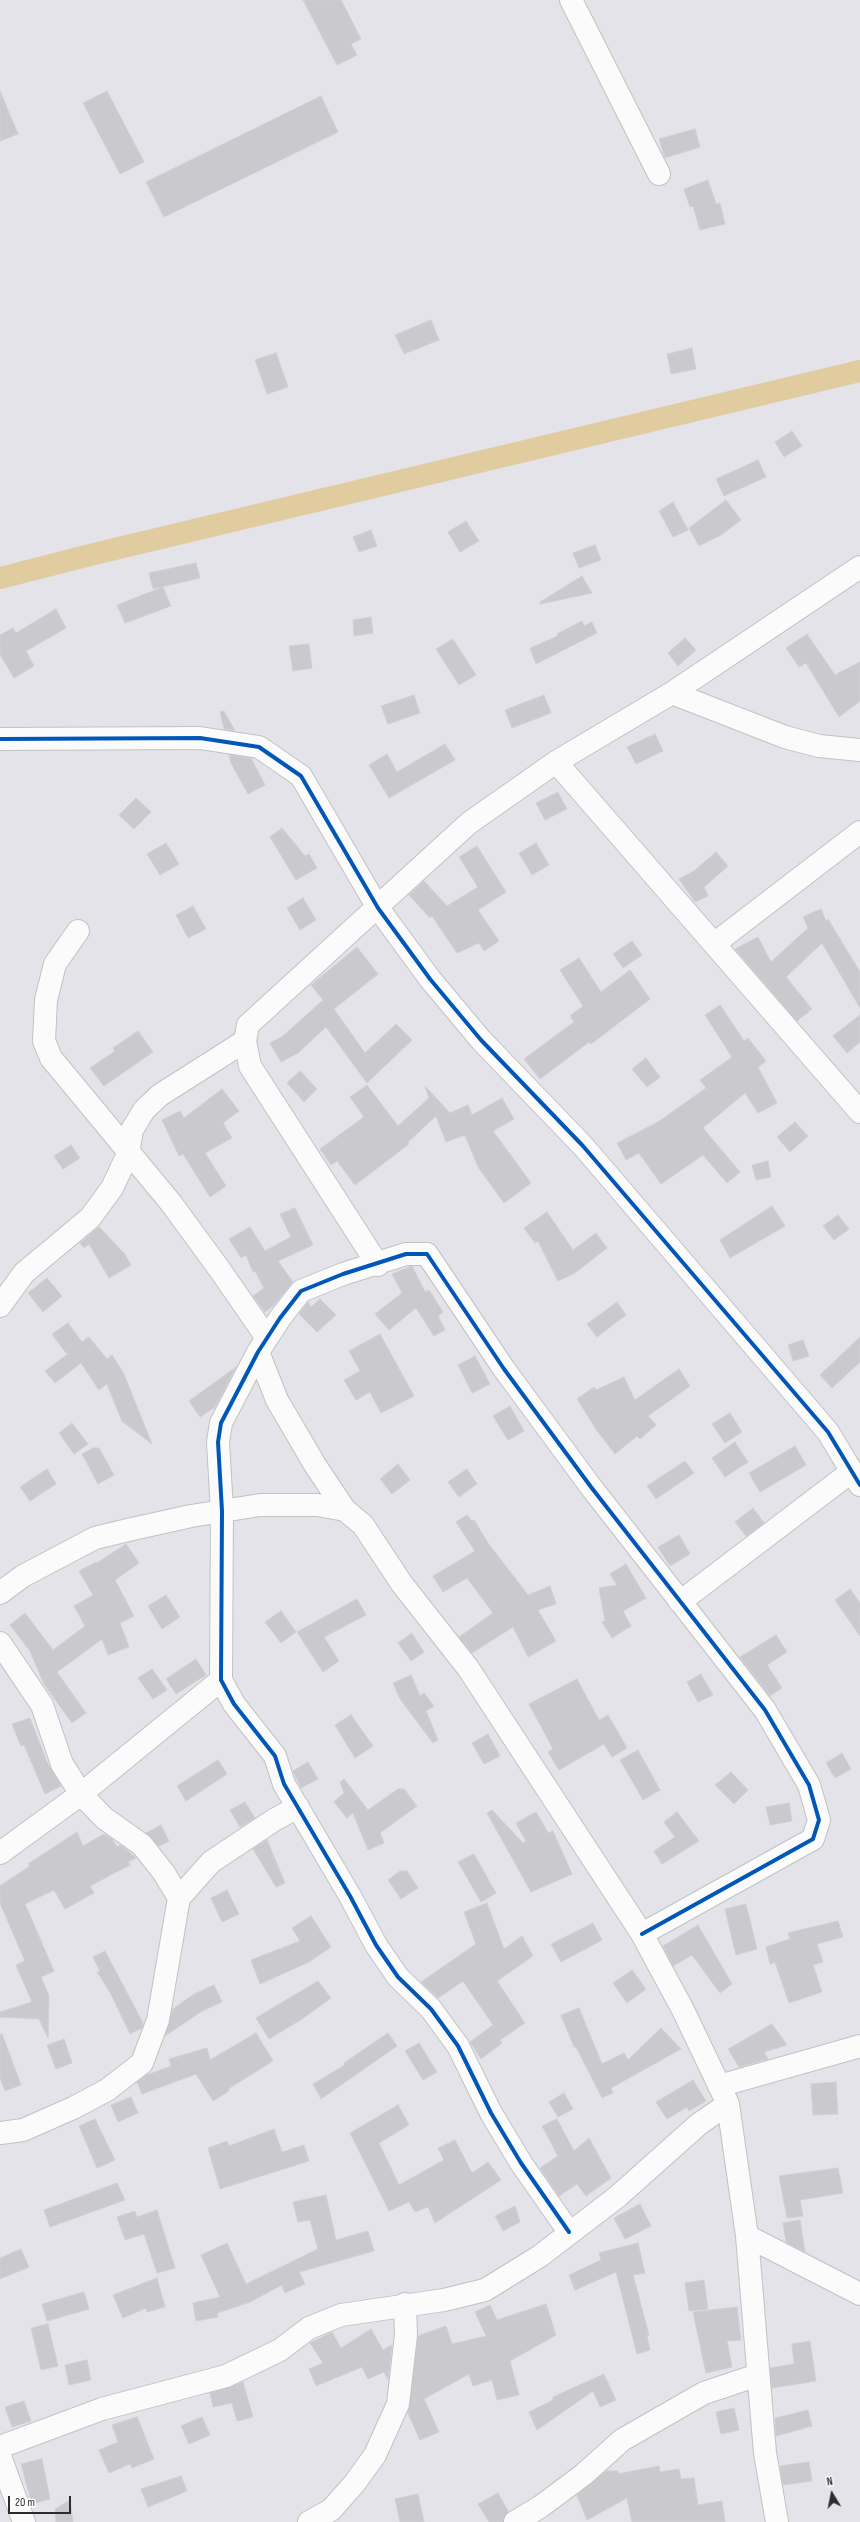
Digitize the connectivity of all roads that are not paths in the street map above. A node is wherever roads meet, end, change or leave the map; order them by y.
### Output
1 (571, 0) edge
2 (659, 174) dead end
3 (860, 567) edge
4 (672, 693) junction
5 (0, 739) edge
6 (860, 750) edge
7 (556, 762) junction
8 (860, 832) edge
9 (378, 908) junction
10 (78, 930) dead end
11 (714, 944) junction
12 (244, 1041) junction
13 (860, 1112) edge
14 (128, 1154) junction
15 (378, 1265) junction
16 (0, 1306) edge
17 (263, 1345) junction
18 (855, 1479) edge
19 (345, 1510) junction
20 (222, 1511) junction
21 (0, 1593) edge
22 (680, 1602) junction
23 (0, 1643) edge
24 (221, 1680) junction
25 (81, 1794) junction
26 (298, 1807) junction
27 (0, 1853) edge
28 (179, 1898) junction
29 (642, 1934) junction
30 (860, 2046) edge
31 (723, 2095) junction
32 (0, 2133) edge
33 (570, 2232) junction
34 (747, 2236) junction
35 (860, 2294) edge
36 (405, 2304) junction
37 (758, 2375) junction
38 (0, 2447) edge
39 (0, 2456) edge
40 (24, 2522) edge
41 (309, 2522) edge
42 (515, 2522) edge
43 (777, 2522) edge

1 - 2 street
3 - 4 street
4 - 6 street
4 - 7 street
5 - 9 street
7 - 9 street
7 - 11 street
8 - 11 street
9 - 12 street
9 - 18 street
10 - 14 street
11 - 13 street
12 - 14 street
12 - 15 street
14 - 16 street
14 - 17 street
15 - 17 street
15 - 22 street
17 - 19 street
17 - 20 street
18 - 22 street
19 - 20 street
19 - 29 street
20 - 21 street
20 - 24 street
22 - 29 street
23 - 25 street
24 - 25 street
24 - 26 street
25 - 27 street
25 - 28 street
26 - 28 street
26 - 33 street
28 - 32 street
29 - 31 street
30 - 31 street
31 - 33 street
31 - 34 street
33 - 36 street
34 - 35 street
34 - 37 street
36 - 38 street
36 - 41 street
37 - 42 street
37 - 43 street
39 - 40 street

